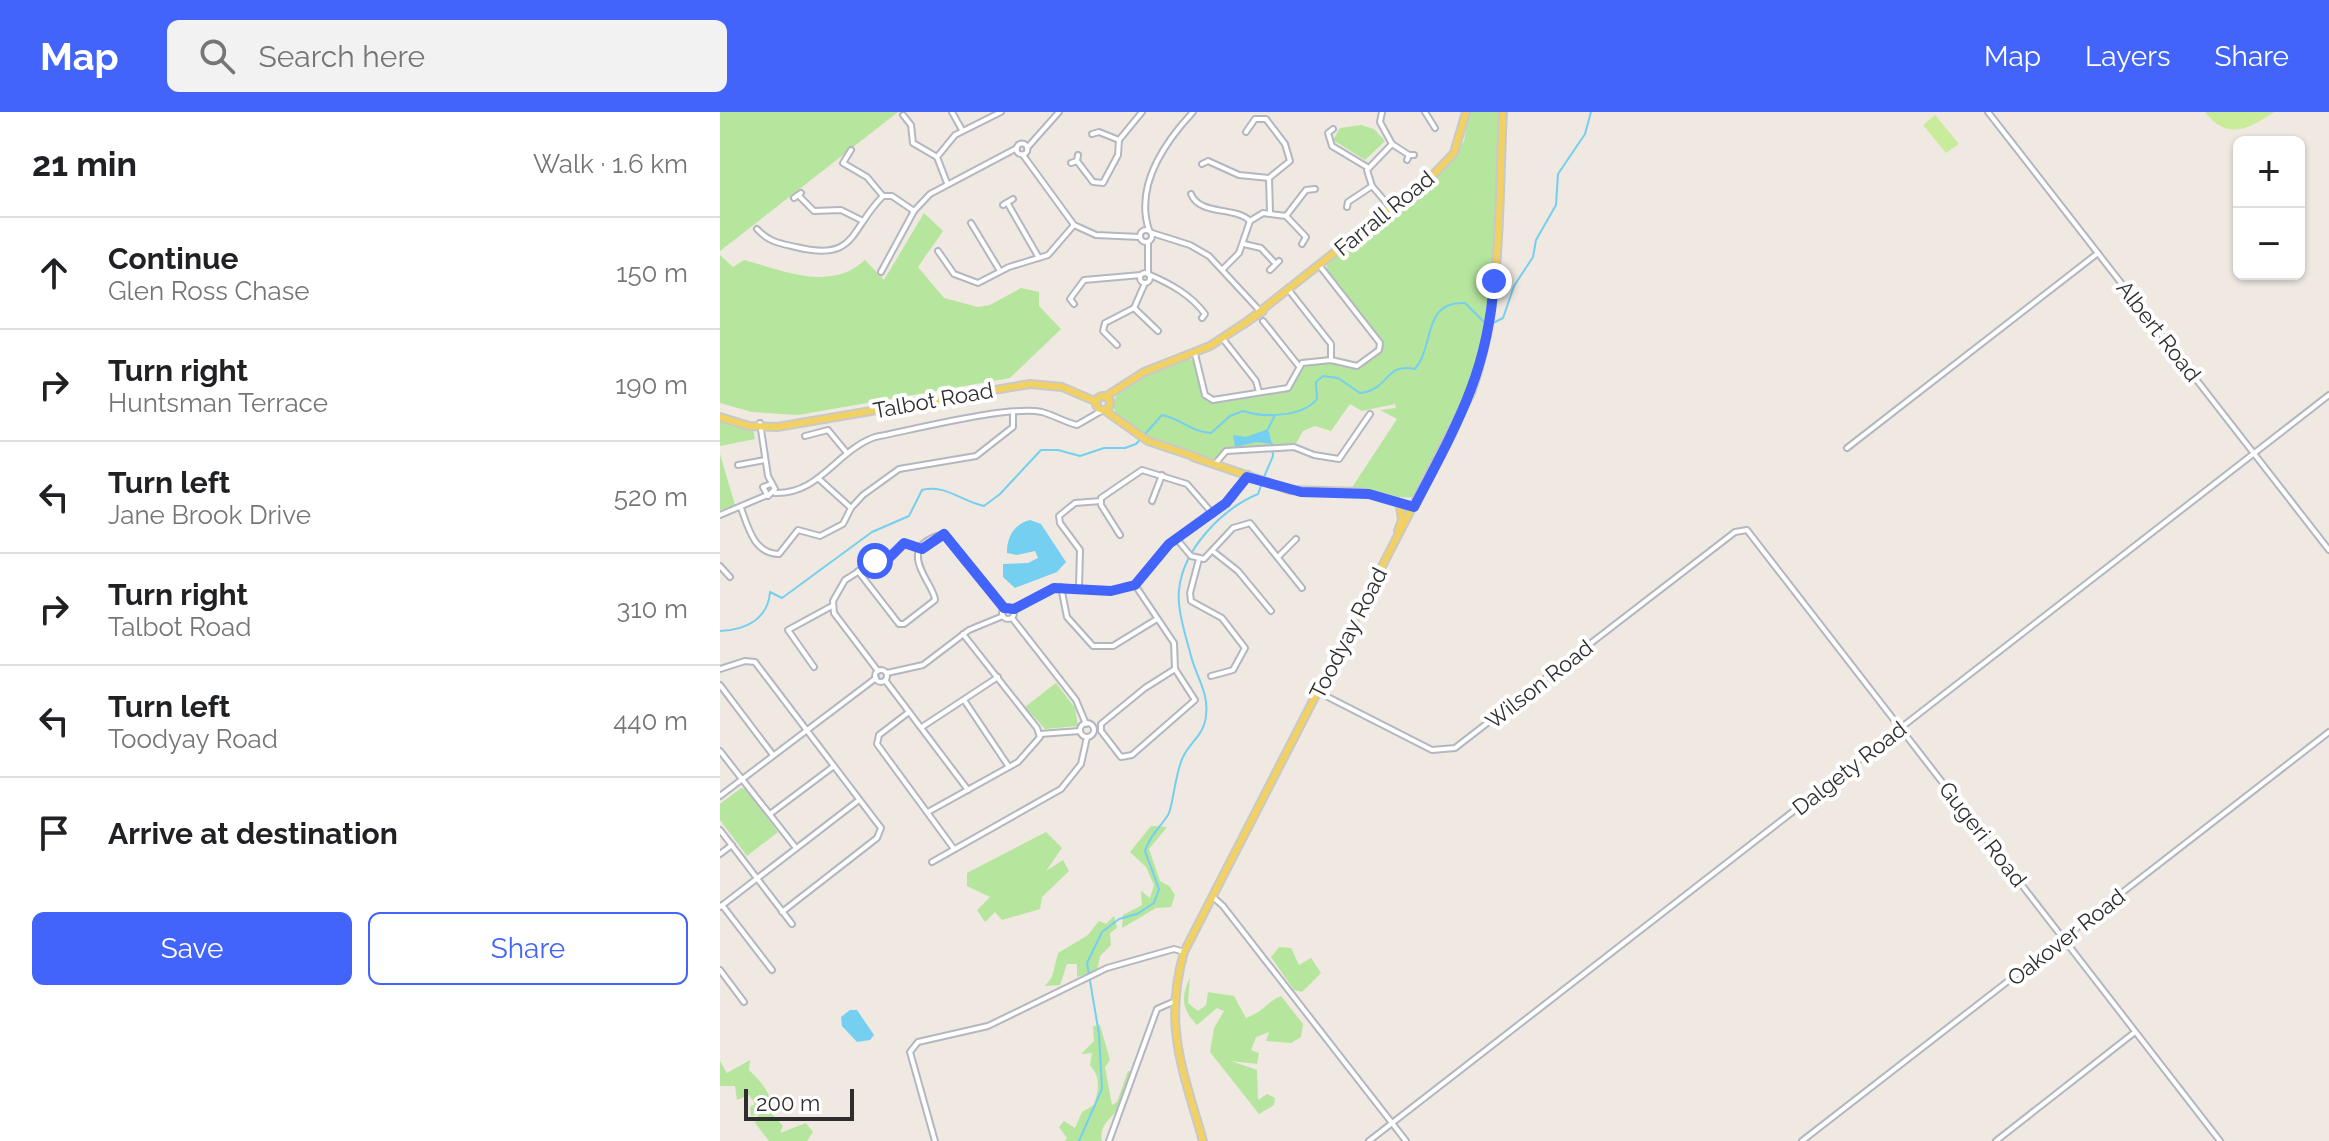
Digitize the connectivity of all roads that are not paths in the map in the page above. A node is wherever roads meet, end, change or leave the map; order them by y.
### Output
1 (952, 112) edge
2 (1000, 112) edge
3 (1059, 112) edge
4 (1142, 112) edge
5 (1181, 112) edge
6 (1382, 112) edge
7 (1425, 112) edge
8 (1466, 112) edge
9 (1503, 112) edge
10 (1988, 112) edge
11 (1192, 114) edge
12 (901, 115) edge
13 (1435, 124) dead end
14 (962, 130) junction
15 (1328, 131) dead end
16 (1246, 132) dead end
17 (1092, 134) dead end
18 (1119, 140) junction
19 (1392, 144) junction
20 (851, 150) dead end
21 (1023, 150) junction
22 (937, 157) junction
23 (1410, 157) dead end
24 (1075, 160) dead end
25 (1206, 160) dead end
26 (1367, 167) junction
27 (1269, 178) junction
28 (947, 183) junction
29 (1372, 186) junction
30 (1315, 189) dead end
31 (798, 196) dead end
32 (883, 196) junction
33 (1191, 198) dead end
34 (1013, 199) dead end
35 (1347, 207) dead end
36 (1391, 208) junction
37 (914, 211) junction
38 (1270, 212) junction
39 (1286, 216) junction
40 (970, 220) dead end
41 (864, 221) junction
42 (1250, 221) junction
43 (1074, 225) junction
44 (756, 228) dead end
45 (1146, 237) junction
46 (1243, 244) junction
47 (1302, 244) dead end
48 (938, 251) dead end
49 (2098, 252) junction
50 (1039, 259) junction
51 (1319, 265) junction
52 (1224, 268) junction
53 (1270, 270) dead end
54 (1000, 271) junction
55 (881, 272) dead end
56 (1146, 278) junction
57 (1288, 289) junction
58 (1063, 303) dead end
59 (1134, 308) junction
60 (1259, 314) junction
61 (1206, 316) dead end
62 (1159, 333) dead end
63 (1223, 339) junction
64 (1117, 345) dead end
65 (1195, 354) junction
66 (1331, 360) junction
67 (1298, 365) junction
68 (1260, 393) junction
69 (2329, 395) edge
70 (1103, 403) junction
71 (1013, 413) junction
72 (1370, 414) dead end
73 (720, 417) edge
74 (762, 425) junction
75 (805, 436) dead end
76 (1847, 448) dead end
77 (848, 453) junction
78 (2254, 454) junction
79 (765, 460) junction
80 (738, 465) dead end
81 (1214, 465) junction
82 (1162, 475) junction
83 (1246, 475) junction
84 (819, 479) junction
85 (772, 487) junction
86 (764, 494) junction
87 (1101, 501) junction
88 (1152, 501) dead end
89 (1399, 504) junction
90 (741, 508) junction
91 (851, 508) junction
92 (1413, 510) junction
93 (1213, 514) junction
94 (720, 515) edge
95 (1744, 529) joint
96 (1120, 535) dead end
97 (1176, 538) junction
98 (1296, 539) dead end
99 (922, 549) junction
100 (1391, 549) junction
101 (2329, 550) edge
102 (1214, 552) junction
103 (1279, 556) junction
104 (1195, 557) junction
105 (720, 566) edge
106 (858, 571) junction
107 (730, 577) dead end
108 (1135, 585) junction
109 (1061, 587) junction
110 (1079, 587) junction
111 (1302, 588) dead end
112 (832, 606) junction
113 (1004, 608) junction
114 (1014, 609) junction
115 (1271, 611) dead end
116 (1003, 616) junction
117 (1012, 618) junction
118 (1157, 619) junction
119 (963, 634) junction
120 (814, 667) dead end
121 (720, 669) edge
122 (1175, 669) junction
123 (878, 671) junction
124 (887, 673) junction
125 (1211, 676) dead end
126 (998, 677) junction
127 (876, 678) junction
128 (885, 680) junction
129 (720, 685) edge
130 (1318, 692) junction
131 (964, 700) junction
132 (909, 712) junction
133 (1086, 724) junction
134 (922, 727) junction
135 (1901, 728) junction
136 (807, 731) junction
137 (1080, 731) junction
138 (2329, 732) edge
139 (1040, 734) junction
140 (1087, 737) junction
141 (720, 751) edge
142 (773, 755) junction
143 (834, 766) junction
144 (1009, 767) junction
145 (1072, 778) junction
146 (743, 779) junction
147 (1079, 782) dead end
148 (968, 790) junction
149 (720, 796) edge
150 (859, 800) junction
151 (928, 812) junction
152 (770, 814) junction
153 (720, 830) edge
154 (732, 845) junction
155 (796, 848) junction
156 (954, 849) junction
157 (720, 854) edge
158 (932, 862) dead end
159 (757, 878) junction
160 (1213, 897) junction
161 (721, 906) edge
162 (782, 912) junction
163 (792, 924) dead end
164 (2064, 939) junction
165 (1184, 952) junction
166 (720, 970) edge
167 (772, 970) dead end
168 (744, 1002) dead end
169 (1173, 1002) junction
170 (2135, 1032) junction
171 (1392, 1124) junction
172 (935, 1141) edge
173 (1109, 1141) edge
174 (1203, 1141) edge
175 (1369, 1141) edge
176 (1406, 1141) edge
177 (1802, 1141) edge
178 (1996, 1141) edge
179 (2220, 1141) edge

1 - 14 street
2 - 14 street
3 - 21 street
4 - 18 street
5 - 11 street
6 - 19 street
7 - 13 street
8 - 36 main road, Farrall Road
9 - 92 main road, Toodyay Road
10 - 49 street, Albert Road
11 - 45 street
12 - 22 street
14 - 22 street
15 - 26 street
16 - 27 street
17 - 18 street
18 - 24 street
19 - 23 street
19 - 26 street
20 - 32 street
21 - 28 street
21 - 43 street
22 - 28 street
25 - 27 street
26 - 29 street
27 - 38 street
28 - 37 street
29 - 35 street
29 - 36 street
30 - 39 street
31 - 41 street
32 - 37 street
32 - 41 street
33 - 42 street
34 - 50 street
36 - 51 main road, Farrall Road
37 - 55 street
38 - 39 street
38 - 42 street
39 - 47 street
40 - 54 street
41 - 44 street
42 - 46 street
43 - 45 street
43 - 50 street
45 - 52 street
45 - 56 street
46 - 52 street
46 - 53 street
48 - 54 street
49 - 76 street
49 - 78 street, Albert Road
50 - 54 street
51 - 57 main road, Farrall Road
51 - 66 street
52 - 60 street
56 - 58 street
56 - 59 street
56 - 61 street
57 - 60 main road, Farrall Road
57 - 66 street
59 - 62 street
59 - 64 street
60 - 63 main road, Farrall Road
60 - 67 street
63 - 65 main road, Farrall Road
63 - 68 street
65 - 68 street
65 - 70 main road, Farrall Road
66 - 67 street
67 - 68 street
69 - 78 street, Dalgety Road
70 - 71 street
70 - 74 main road, Talbot Road
70 - 81 main road, Talbot Road
71 - 77 street
71 - 91 street
72 - 81 street
73 - 74 main road, Talbot Road
74 - 79 street
75 - 77 street
77 - 84 street
78 - 101 street, Albert Road
78 - 135 street, Dalgety Road
79 - 80 street
79 - 85 street
81 - 83 main road, Talbot Road
82 - 87 street
82 - 88 street
82 - 93 street
83 - 89 main road, Talbot Road
83 - 93 street
84 - 85 street
84 - 91 street
85 - 86 street
85 - 86 street
86 - 90 street
87 - 96 street
87 - 110 street
89 - 92 main road, Talbot Road
89 - 100 main road
90 - 91 street
90 - 94 street
92 - 100 main road, Toodyay Road
93 - 97 street
95 - 130 street, Wilson Road
95 - 135 street, Gugeri Road
97 - 104 street
97 - 108 street
98 - 103 street
99 - 106 street
99 - 106 street
99 - 113 street
100 - 130 main road, Toodyay Road
102 - 103 street
102 - 104 street
102 - 115 street
103 - 111 street
104 - 125 street
105 - 107 street
106 - 112 street
108 - 110 street
108 - 118 street
109 - 110 street
109 - 114 street
109 - 118 street
112 - 120 street
112 - 123 street
113 - 114 street
113 - 116 street
114 - 117 street
116 - 117 street
116 - 119 street
117 - 133 street
118 - 122 street
119 - 124 street
119 - 126 street
121 - 136 street
122 - 122 street
123 - 124 street
123 - 127 street
124 - 128 street
126 - 131 street
126 - 139 street
127 - 128 street
127 - 136 street
128 - 132 street
129 - 142 street
130 - 160 main road, Toodyay Road
131 - 134 street
131 - 144 street
132 - 134 street
132 - 151 street
133 - 137 street
133 - 140 street
134 - 148 street
135 - 164 street, Gugeri Road
135 - 171 street, Dalgety Road
136 - 142 street
136 - 143 street
137 - 139 street
137 - 140 street
138 - 164 street, Oakover Road
139 - 144 street
140 - 145 street
141 - 146 street
142 - 146 street
143 - 150 street
143 - 152 street
144 - 148 street
145 - 147 street
145 - 156 street
146 - 149 street
146 - 152 street
148 - 151 street
150 - 155 street
150 - 162 street
151 - 156 street
152 - 155 street
153 - 154 street
154 - 157 street
154 - 159 street
155 - 159 street
156 - 158 street
159 - 161 street
159 - 162 street
160 - 165 main road, Toodyay Road
160 - 171 street
161 - 167 street
162 - 163 street
164 - 170 street, Gugeri Road
164 - 177 street, Oakover Road
165 - 169 main road, Toodyay Road
165 - 172 street
166 - 168 street
169 - 173 street
169 - 174 main road, Toodyay Road
170 - 178 street
170 - 179 street, Gugeri Road
171 - 175 street, Dalgety Road
171 - 176 street

